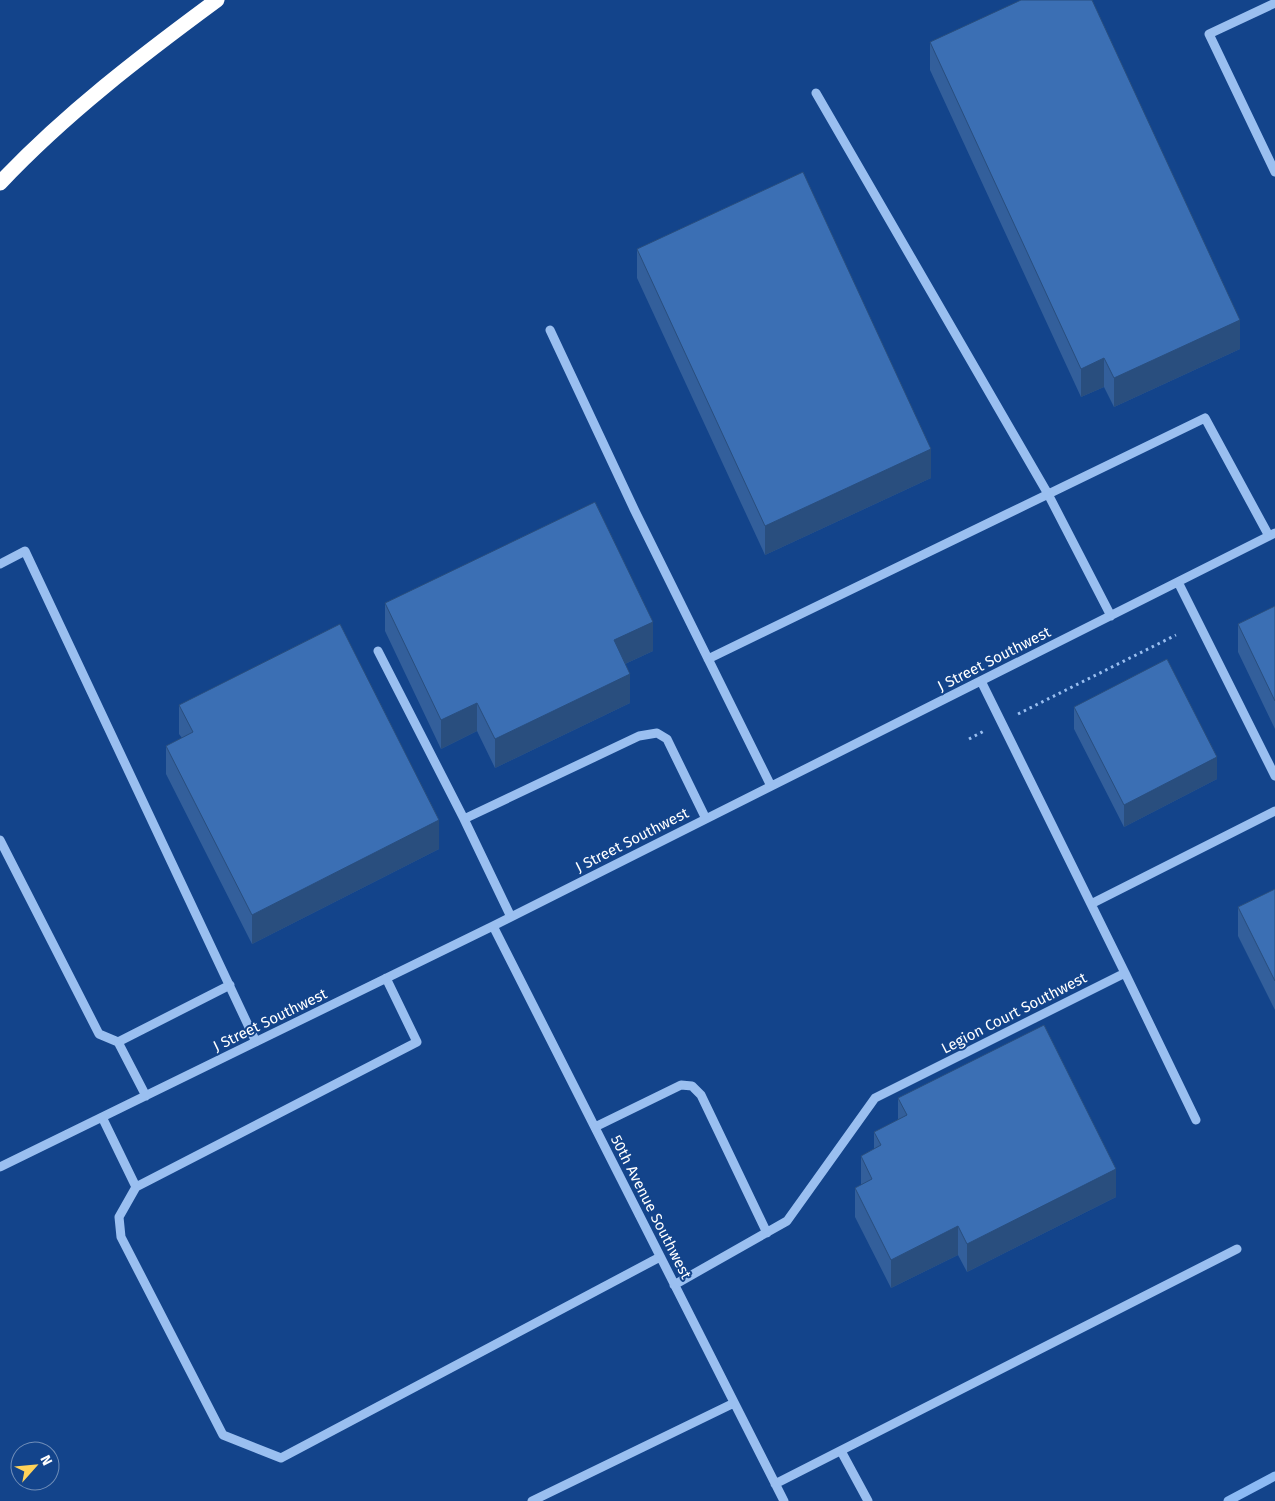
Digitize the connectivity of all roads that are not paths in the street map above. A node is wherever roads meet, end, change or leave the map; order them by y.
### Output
1 (217, 0) edge
2 (1275, 3) edge
3 (816, 93) dead end
4 (1275, 172) edge
5 (0, 183) edge
6 (550, 330) dead end
7 (1048, 494) junction
8 (1272, 535) edge
9 (0, 564) edge
10 (1178, 582) junction
11 (1111, 616) junction
12 (378, 652) dead end
13 (708, 659) junction
14 (981, 681) junction
15 (1275, 776) edge
16 (772, 786) junction
17 (1275, 811) edge
18 (464, 819) junction
19 (706, 819) junction
20 (0, 840) edge
21 (1090, 904) junction
22 (511, 916) junction
23 (493, 926) junction
24 (1124, 973) junction
25 (386, 978) junction
26 (230, 985) junction
27 (118, 1042) junction
28 (256, 1042) junction
29 (146, 1096) junction
30 (102, 1117) junction
31 (1196, 1120) dead end
32 (595, 1127) junction
33 (0, 1167) edge
34 (136, 1188) junction
35 (767, 1232) junction
36 (1237, 1249) dead end
37 (660, 1257) junction
38 (674, 1285) junction
39 (734, 1403) junction
40 (841, 1451) junction
41 (776, 1484) junction
42 (532, 1501) edge
43 (784, 1501) edge
44 (868, 1501) edge

1 - 5 highway
2 - 4 street
3 - 7 street
6 - 13 street
7 - 8 street
7 - 11 street
7 - 13 street
8 - 10 street, J Street Southwest
9 - 26 street
10 - 11 street, J Street Southwest
10 - 15 street
11 - 14 street, J Street Southwest
12 - 18 street
13 - 16 street
14 - 16 street, J Street Southwest
14 - 21 street
16 - 19 street, J Street Southwest
17 - 21 street
18 - 19 street
18 - 22 street
19 - 22 street, J Street Southwest
20 - 27 street
21 - 24 street
22 - 23 street, J Street Southwest
23 - 25 street, J Street Southwest
23 - 32 street, 50th Avenue Southwest
24 - 31 street
24 - 35 street, Legion Court Southwest
25 - 28 street, J Street Southwest
25 - 34 street
26 - 27 street
26 - 28 street
27 - 29 street
28 - 29 street, J Street Southwest
29 - 30 street, J Street Southwest
30 - 33 street, J Street Southwest
30 - 34 street
32 - 35 street
32 - 37 street, 50th Avenue Southwest
34 - 37 street
35 - 38 street, Legion Court Southwest
36 - 40 street
37 - 38 street, 50th Avenue Southwest
38 - 39 street, 50th Avenue Southwest
39 - 41 street, 50th Avenue Southwest
39 - 42 street
40 - 41 street
40 - 44 street
41 - 43 street, 50th Avenue Southwest

